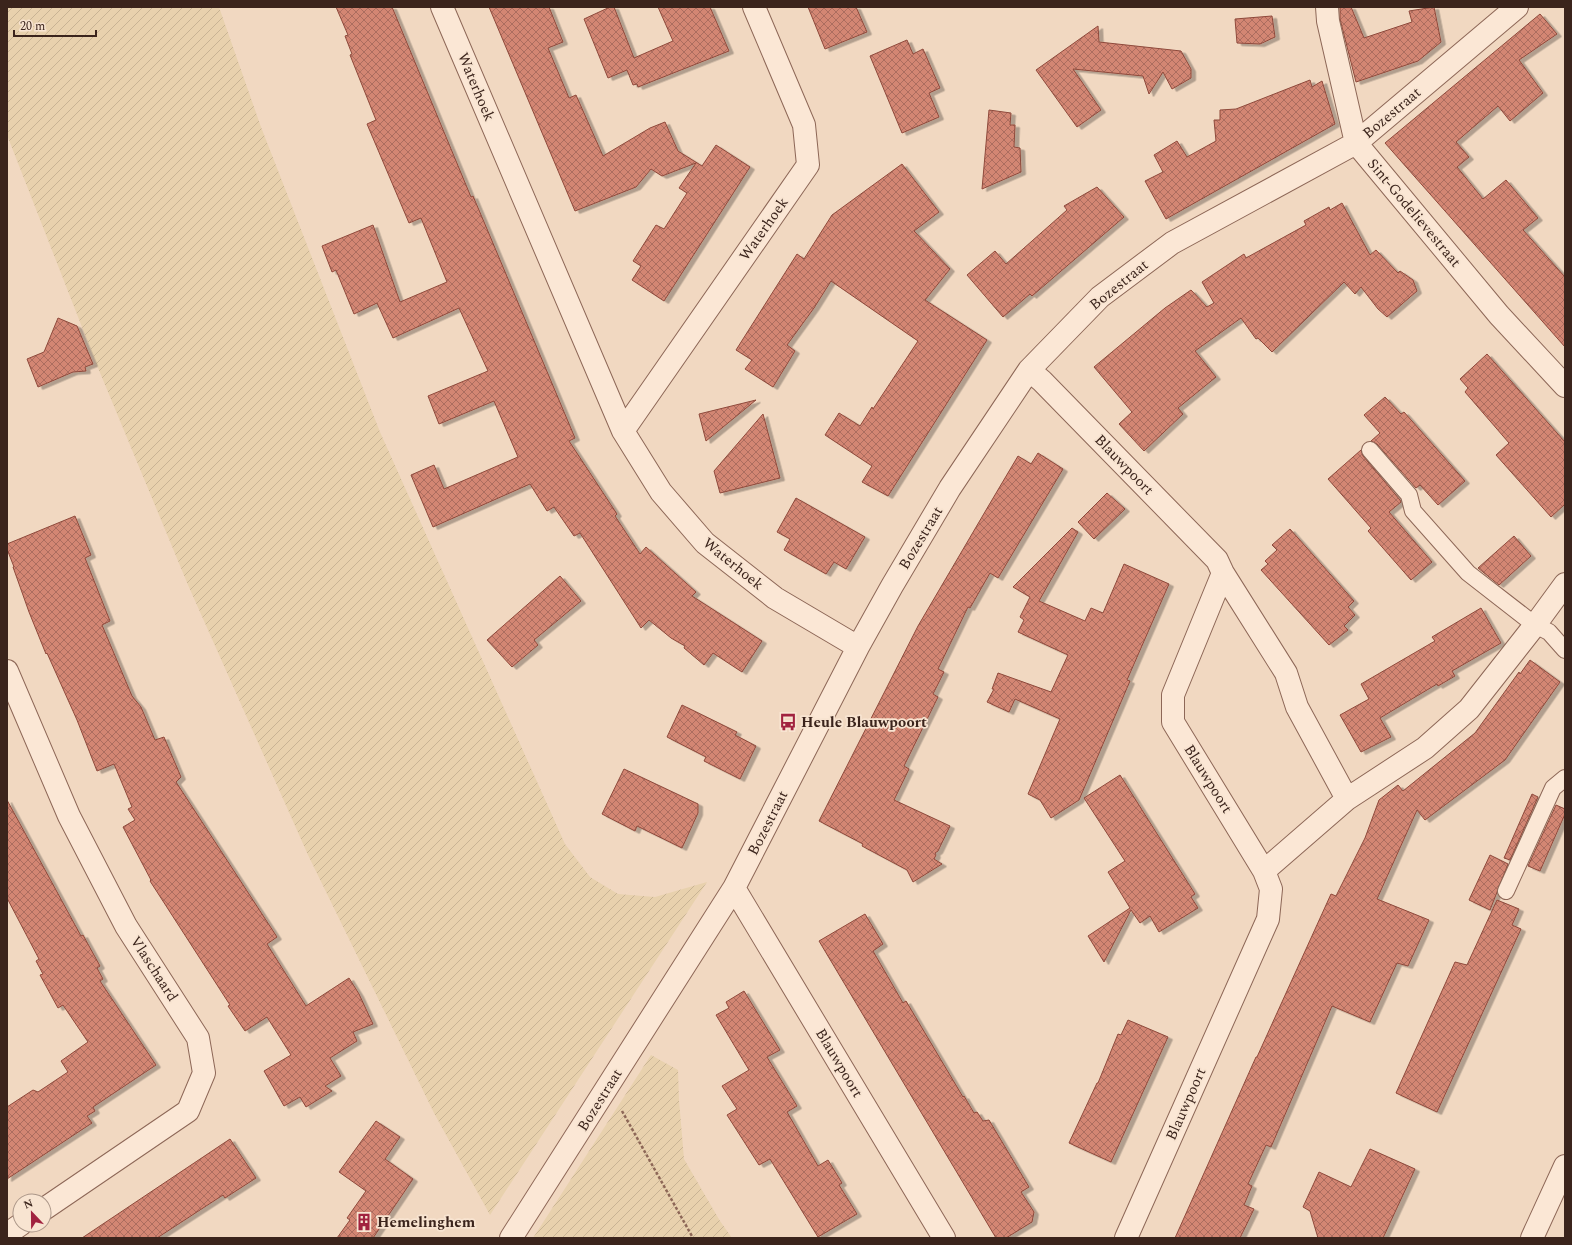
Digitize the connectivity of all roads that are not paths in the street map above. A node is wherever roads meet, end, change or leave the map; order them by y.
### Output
1 (442, 7) edge
2 (754, 7) edge
3 (1327, 7) edge
4 (1517, 7) edge
5 (1356, 143) junction
6 (1029, 370) junction
7 (1565, 386) edge
8 (624, 432) junction
9 (1370, 450) dead end
10 (1223, 574) junction
11 (1565, 584) edge
12 (1535, 625) junction
13 (858, 647) junction
14 (1565, 650) edge
15 (7, 671) edge
16 (1565, 778) edge
17 (1347, 799) junction
18 (1264, 871) junction
19 (734, 888) junction
20 (1506, 891) dead end
21 (1565, 1166) edge
22 (52, 1204) edge
23 (511, 1238) edge
24 (944, 1238) edge
25 (1126, 1238) edge
26 (1532, 1238) edge

1 - 8 street, Waterhoek
2 - 8 street, Waterhoek
3 - 5 street, Sint-Godelievestraat
4 - 5 street, Bozestraat
5 - 6 street, Bozestraat
5 - 7 street, Sint-Godelievestraat
6 - 10 street, Blauwpoort
6 - 13 street, Bozestraat
8 - 13 street, Waterhoek
9 - 12 lane
10 - 17 street
10 - 18 street, Blauwpoort
11 - 12 street
12 - 14 lane
12 - 17 street
13 - 19 street, Bozestraat
15 - 22 street, Vlaschaard
16 - 20 lane
17 - 18 street
18 - 25 street, Blauwpoort
19 - 23 street, Bozestraat
19 - 24 street, Blauwpoort
21 - 26 street

